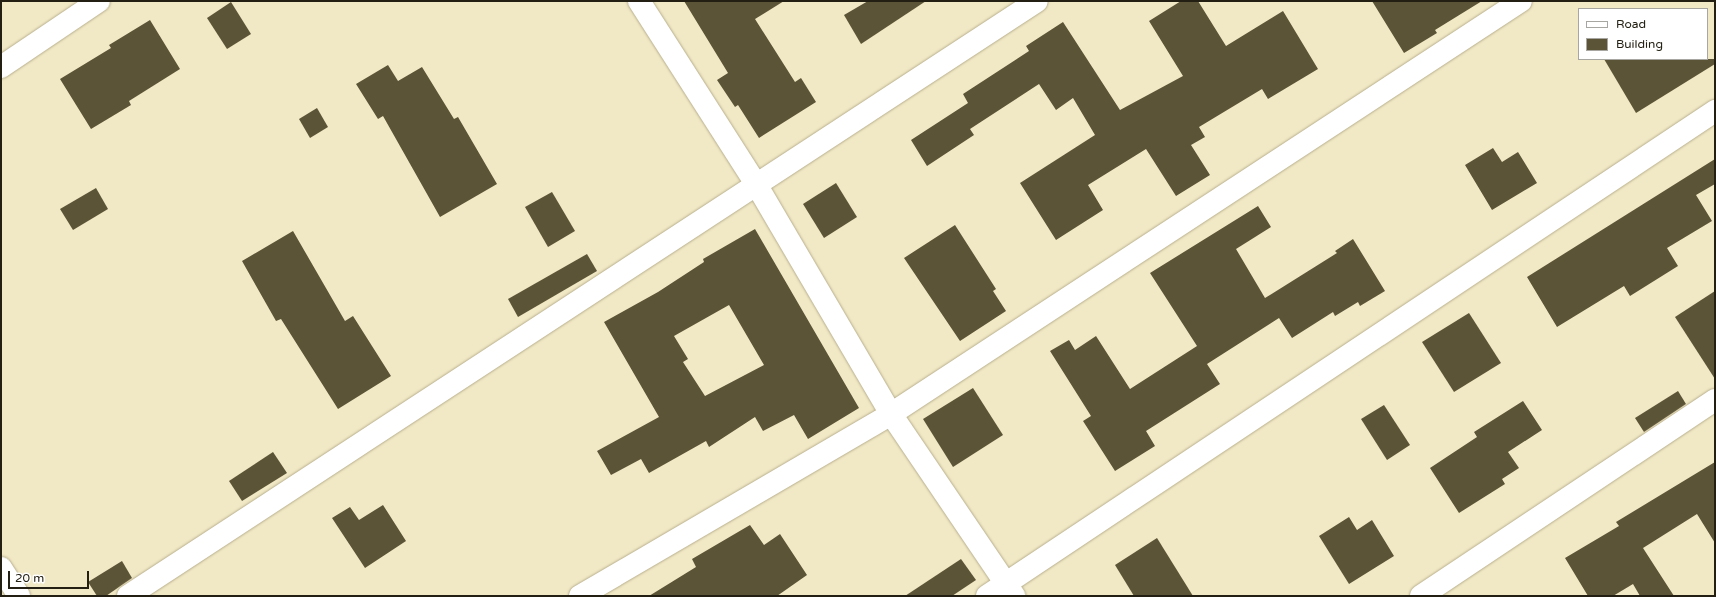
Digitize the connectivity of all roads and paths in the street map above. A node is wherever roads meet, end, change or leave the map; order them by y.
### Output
1 (99, 1) edge
2 (639, 1) edge
3 (1037, 1) edge
4 (1521, 1) edge
5 (1, 66) edge
6 (1715, 111) edge
7 (756, 184) junction
8 (1715, 400) edge
9 (891, 414) junction
10 (1, 568) edge
11 (1010, 589) edge
12 (19, 596) edge
13 (128, 596) edge
14 (580, 596) edge
15 (987, 596) edge
16 (1422, 596) edge

1 - 5 street
2 - 7 street
3 - 7 street
4 - 9 street
6 - 11 street
7 - 9 street
7 - 13 street
8 - 16 street
9 - 11 street
9 - 14 street
10 - 12 street
11 - 15 street

